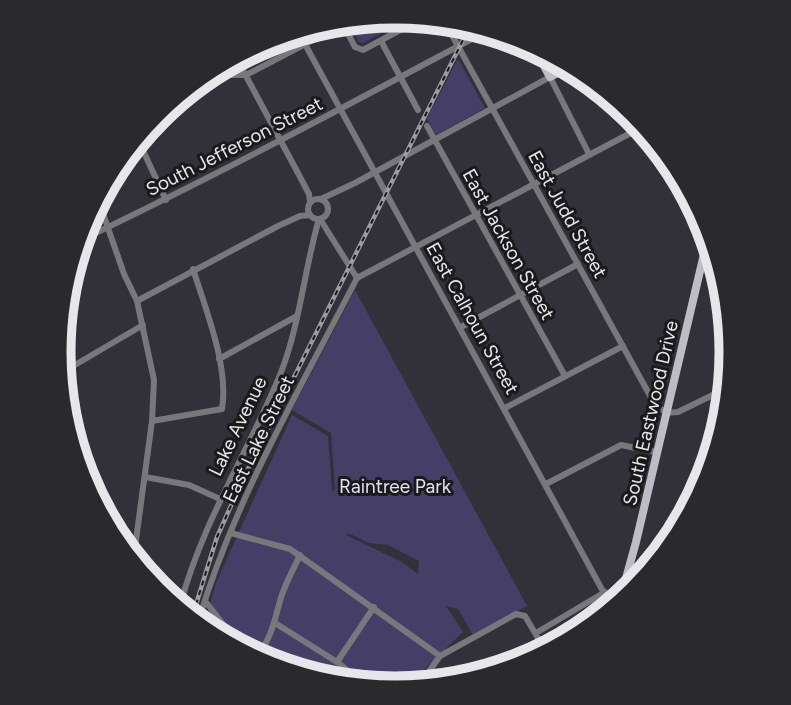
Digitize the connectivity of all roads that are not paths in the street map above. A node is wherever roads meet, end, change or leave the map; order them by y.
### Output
1 (402, 28) edge
2 (345, 32) edge
3 (451, 33) edge
4 (321, 37) edge
5 (474, 38) edge
6 (304, 41) edge
7 (381, 41) junction
8 (306, 44) junction
9 (458, 46) junction
10 (543, 63) edge
11 (241, 67) edge
12 (560, 72) edge
13 (227, 75) edge
14 (246, 75) junction
15 (400, 76) junction
16 (550, 77) junction
17 (340, 109) junction
18 (493, 109) junction
19 (418, 110) dead end
20 (426, 126) dead end
21 (633, 132) edge
22 (434, 140) junction
23 (281, 141) junction
24 (143, 150) edge
25 (589, 154) junction
26 (375, 172) junction
27 (299, 175) junction
28 (355, 183) junction
29 (533, 183) junction
30 (320, 199) junction
31 (166, 200) junction
32 (309, 204) junction
33 (328, 210) junction
34 (103, 213) edge
35 (474, 215) junction
36 (315, 217) junction
37 (278, 226) junction
38 (108, 229) junction
39 (93, 235) edge
40 (416, 247) junction
41 (338, 249) junction
42 (704, 253) edge
43 (578, 264) junction
44 (193, 269) junction
45 (357, 278) junction
46 (519, 295) junction
47 (137, 301) junction
48 (297, 316) junction
49 (143, 325) junction
50 (461, 327) junction
51 (623, 346) junction
52 (219, 359) junction
53 (72, 363) edge
54 (565, 376) junction
55 (717, 393) edge
56 (505, 408) junction
57 (666, 413) junction
58 (152, 421) junction
59 (656, 452) junction
60 (145, 477) junction
61 (547, 484) junction
62 (220, 499) junction
63 (231, 533) junction
64 (134, 545) edge
65 (300, 555) junction
66 (625, 582) edge
67 (605, 592) junction
68 (611, 594) edge
69 (183, 597) edge
70 (607, 597) edge
71 (205, 601) junction
72 (374, 607) junction
73 (201, 612) edge
74 (275, 623) junction
75 (228, 631) edge
76 (536, 633) junction
77 (541, 643) edge
78 (263, 649) edge
79 (440, 656) junction
80 (337, 662) junction
81 (352, 674) edge
82 (426, 675) edge

1 - 7 street
2 - 7 street
3 - 9 street, East Judd Street
4 - 8 street
5 - 9 street, South Jefferson Street
6 - 8 street, East Calhoun Street
7 - 15 street
8 - 14 street
8 - 17 street, East Calhoun Street
9 - 15 street, South Jefferson Street
9 - 18 street, East Judd Street
10 - 16 main road
11 - 14 street
12 - 16 main road
13 - 14 street
14 - 23 street
15 - 17 street, South Jefferson Street
15 - 19 street
16 - 18 street
16 - 25 street
17 - 23 street, South Jefferson Street
17 - 26 street, East Calhoun Street
18 - 22 street
18 - 29 street, East Judd Street
20 - 22 street, East Jackson Street
21 - 25 street
22 - 26 street
22 - 35 street, East Jackson Street
23 - 27 street
23 - 31 street, South Jefferson Street
24 - 31 street
25 - 29 street
26 - 28 street
26 - 40 street, East Calhoun Street
27 - 30 street
27 - 32 street, Lake Avenue
28 - 30 street
28 - 33 street
29 - 35 street
29 - 43 street, East Judd Street
30 - 32 street
30 - 33 street
31 - 38 street, South Jefferson Street
32 - 36 street, Lake Avenue
32 - 37 street
33 - 36 street
33 - 41 street
34 - 38 street
35 - 40 street
35 - 46 street, East Jackson Street
36 - 37 street
36 - 41 street
36 - 48 street, Lake Avenue
37 - 44 street
38 - 39 street, South Jefferson Street
38 - 47 street
40 - 45 street
40 - 50 street, East Calhoun Street
41 - 45 street
42 - 57 main road, South Eastwood Drive
43 - 46 street
43 - 51 street, East Judd Street
44 - 47 street
44 - 52 street
45 - 63 street, East Lake Street
46 - 50 street
46 - 54 street, East Jackson Street
47 - 49 street
48 - 52 street
48 - 62 street, Lake Avenue
49 - 53 street
49 - 58 street
50 - 56 street, East Calhoun Street
51 - 54 street
51 - 57 street, East Judd Street
52 - 58 street
54 - 56 street
55 - 57 street
56 - 61 street, East Calhoun Street
57 - 59 main road, South Eastwood Drive
58 - 60 street
59 - 61 street
59 - 66 main road, South Eastwood Drive
60 - 62 street
60 - 64 street
61 - 67 street, East Calhoun Street
62 - 69 street, Lake Avenue
63 - 65 street
63 - 71 street, East Lake Street
65 - 72 street
65 - 74 street
67 - 68 street
67 - 70 street, East Calhoun Street
67 - 76 street
71 - 73 street, East Lake Street
71 - 75 street
72 - 79 street
72 - 80 street
74 - 78 street
74 - 80 street
76 - 77 street
76 - 79 street
79 - 82 street
80 - 81 street

